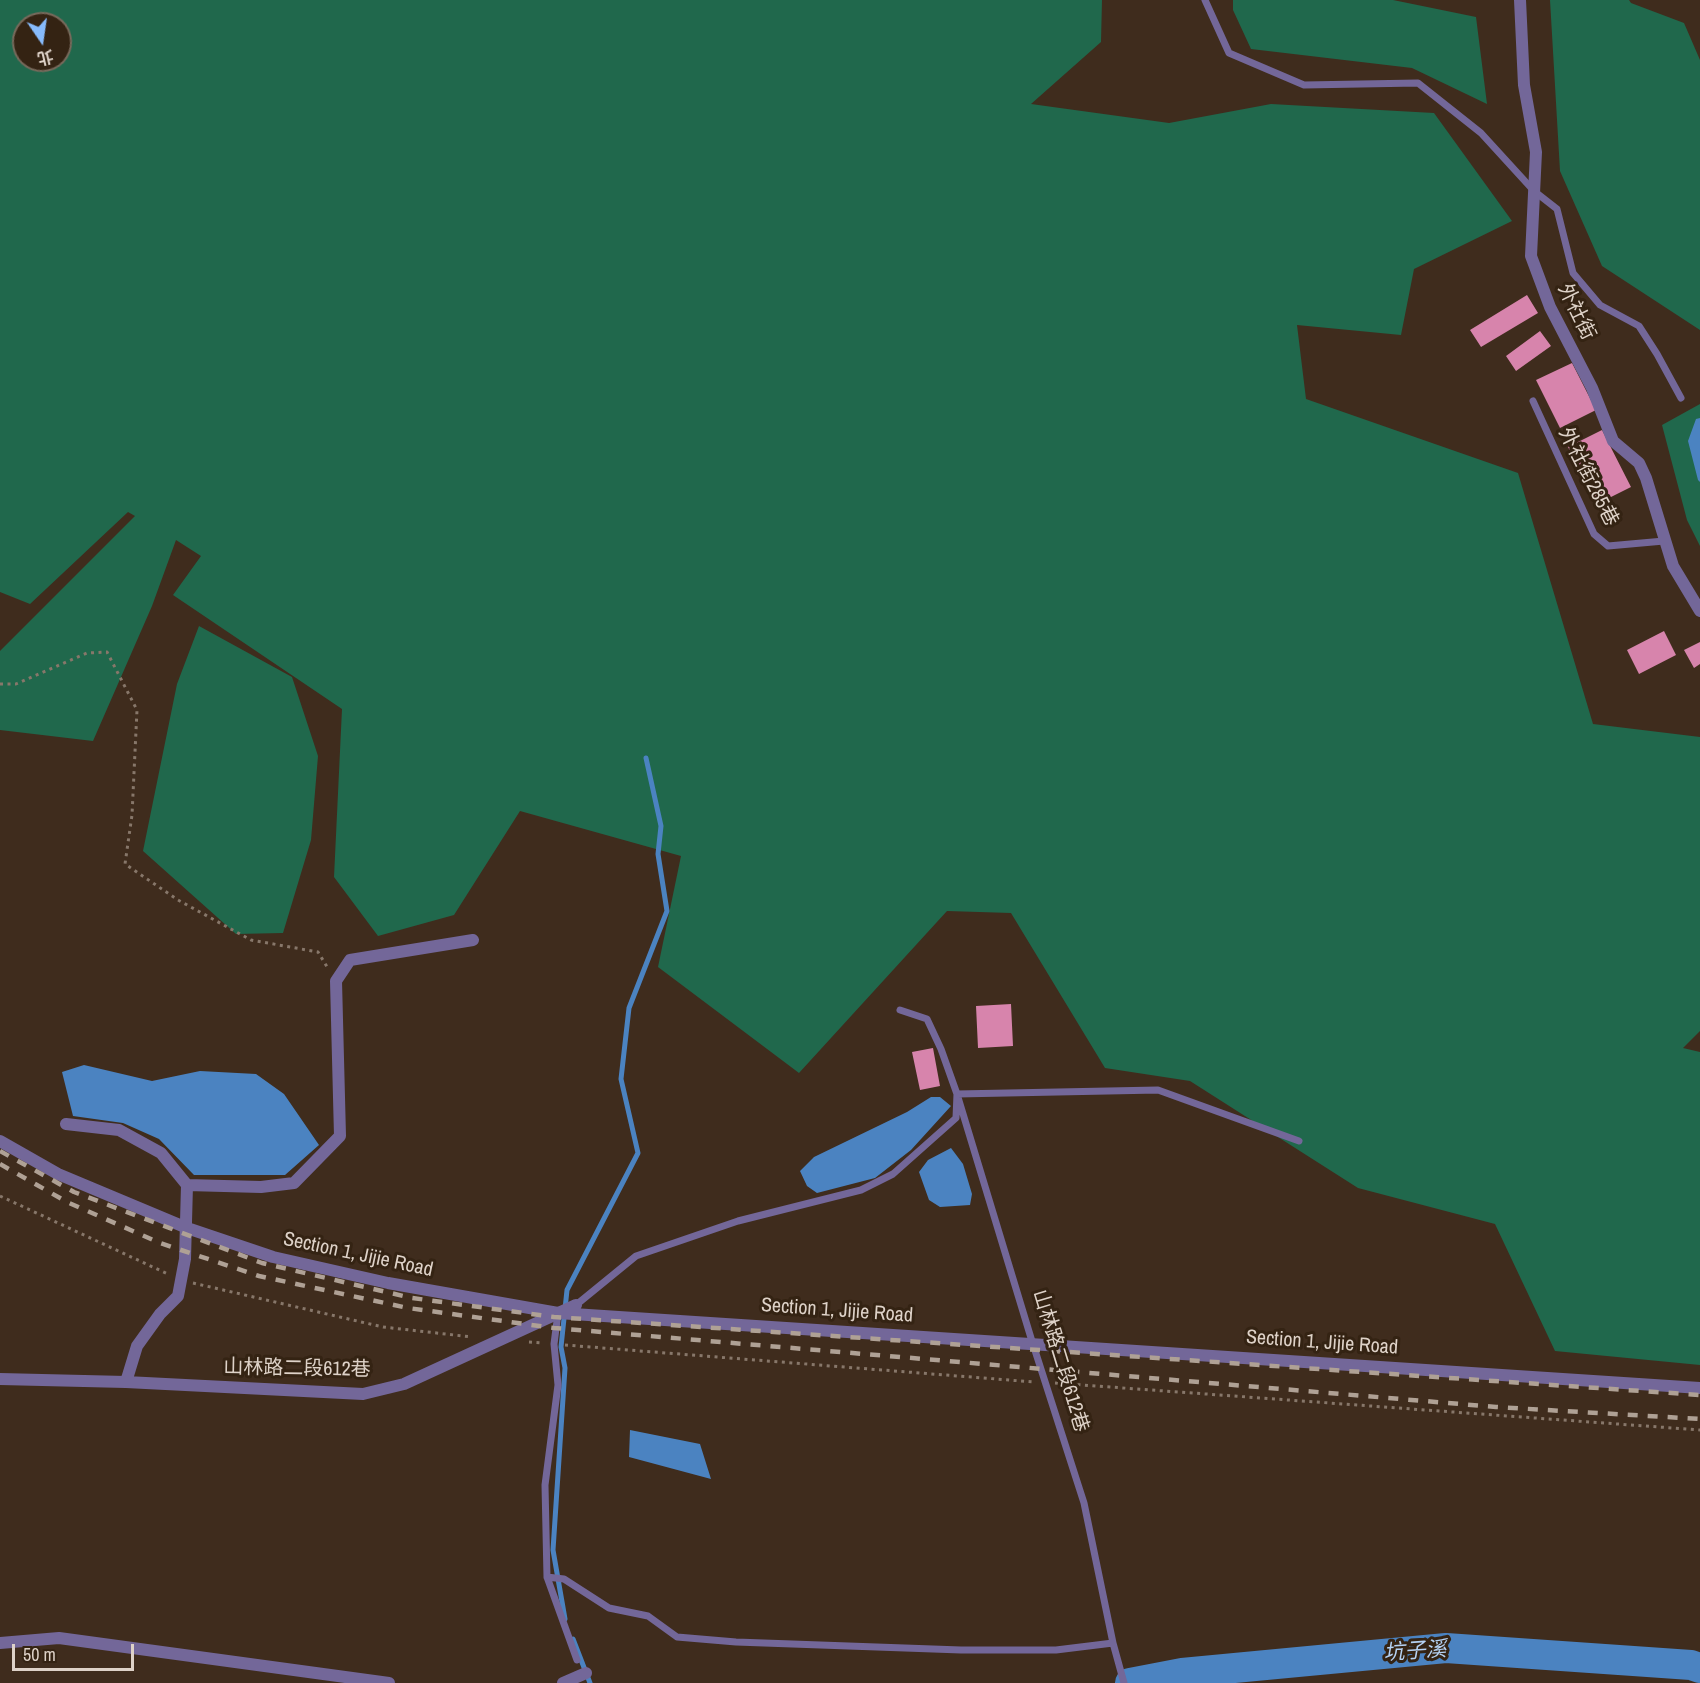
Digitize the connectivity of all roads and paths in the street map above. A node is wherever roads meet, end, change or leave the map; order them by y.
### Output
1 (1205, 0) edge
2 (1520, 0) edge
3 (1534, 191) junction
4 (1681, 398) dead end
5 (1533, 401) dead end
6 (1664, 541) junction
7 (1700, 611) edge
8 (0, 684) edge
9 (473, 940) dead end
10 (336, 981) junction
11 (900, 1010) dead end
12 (957, 1094) junction
13 (66, 1124) dead end
14 (0, 1141) edge
15 (1299, 1141) dead end
16 (188, 1185) junction
17 (0, 1196) edge
18 (187, 1228) junction
19 (181, 1280) junction
20 (576, 1309) junction
21 (559, 1313) junction
22 (499, 1340) junction
23 (1032, 1343) junction
24 (554, 1344) junction
25 (573, 1346) dead end
26 (0, 1379) edge
27 (126, 1382) junction
28 (1045, 1382) junction
29 (1700, 1388) edge
30 (1700, 1430) edge
31 (547, 1577) junction
32 (0, 1643) edge
33 (1113, 1643) junction
34 (577, 1660) dead end
35 (586, 1673) dead end
36 (389, 1683) edge
37 (563, 1683) edge
38 (1124, 1683) edge

1 - 3 lane
2 - 3 street, 外社街
3 - 4 lane
3 - 6 street, 外社街
5 - 6 lane, 外社街285巷
6 - 7 street, 外社街
8 - 10 path
9 - 10 street
10 - 16 street
11 - 12 lane, 山林路二段612巷
12 - 15 lane
12 - 20 lane
12 - 23 lane, 山林路二段612巷
13 - 16 street
14 - 18 street, Section 1, Jijie Road
16 - 18 street
17 - 19 path
18 - 19 street
18 - 21 street, Section 1, Jijie Road
19 - 22 path
19 - 27 street
20 - 21 street, Section 1, Jijie Road
20 - 23 street, Section 1, Jijie Road
21 - 22 street, 山林路二段612巷
21 - 24 lane
22 - 24 path
22 - 27 street, 山林路二段612巷
23 - 28 lane, 山林路二段612巷
23 - 29 street, Section 1, Jijie Road
24 - 31 lane
25 - 28 path
26 - 27 street, 山林路二段612巷
28 - 30 path
28 - 33 lane, 山林路二段612巷
31 - 33 lane
31 - 34 lane
32 - 36 street
33 - 38 lane, 山林路二段612巷
35 - 37 street

